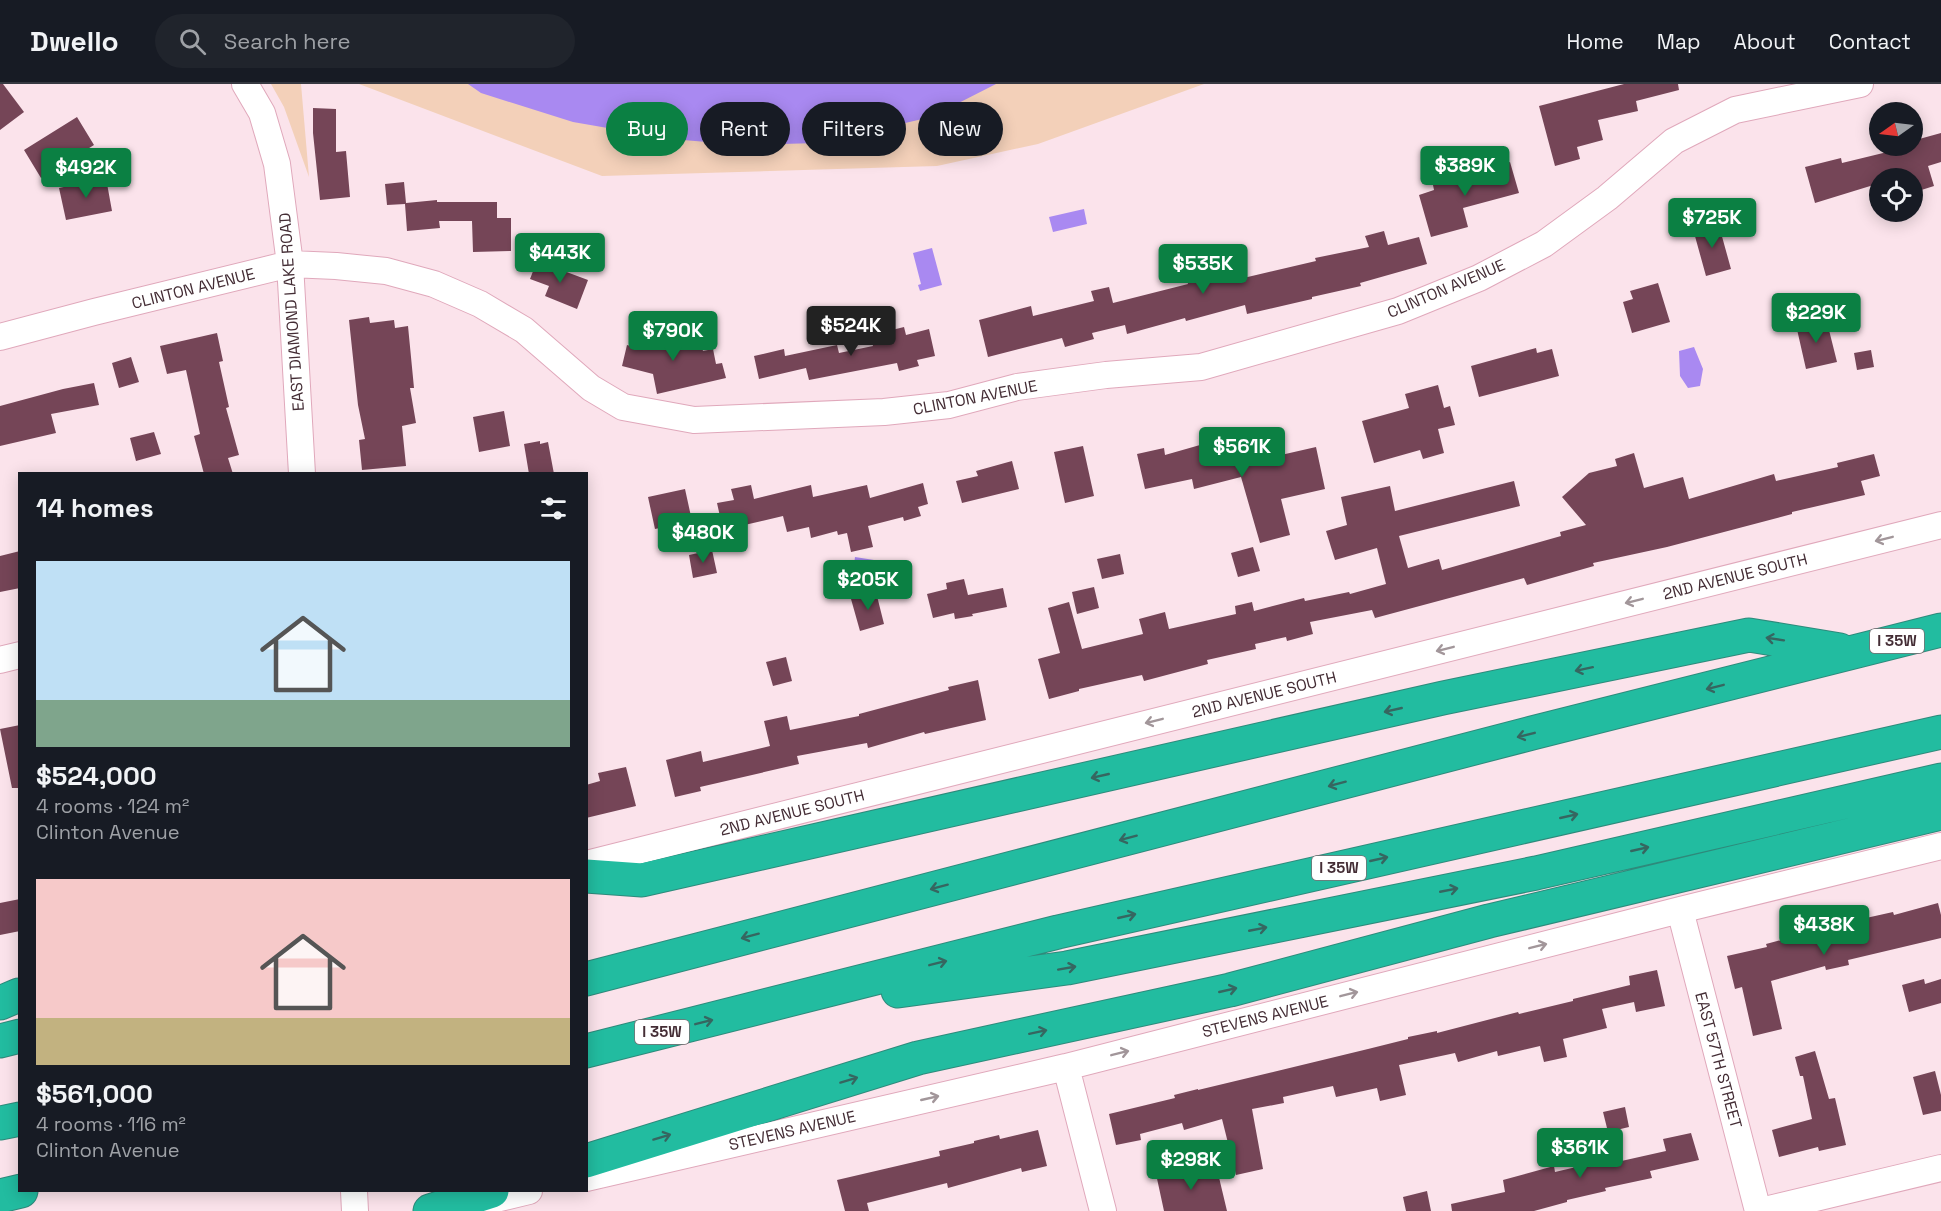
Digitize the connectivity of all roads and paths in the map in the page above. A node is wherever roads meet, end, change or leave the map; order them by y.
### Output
1 (245, 84) edge
2 (1860, 84) edge
3 (290, 264) junction
4 (0, 337) edge
5 (302, 472) edge
6 (1941, 525) edge
7 (1941, 630) edge
8 (1853, 652) junction
9 (18, 656) edge
10 (0, 660) edge
11 (1941, 732) edge
12 (1941, 780) edge
13 (1941, 813) edge
14 (1941, 846) edge
15 (588, 863) edge
16 (588, 876) edge
17 (1680, 910) junction
18 (588, 978) edge
19 (738, 1014) junction
20 (18, 1036) edge
21 (0, 1041) edge
22 (588, 1051) edge
23 (1066, 1067) junction
24 (18, 1119) edge
25 (0, 1123) edge
26 (588, 1160) edge
27 (1941, 1168) edge
28 (588, 1178) edge
29 (18, 1192) edge
30 (489, 1192) edge
31 (525, 1192) edge
32 (0, 1196) edge
33 (430, 1211) edge
34 (443, 1211) edge
35 (1103, 1211) edge
36 (1759, 1211) edge

1 - 3 street, EAST DIAMOND LAKE ROAD
2 - 3 street, CLINTON AVENUE
3 - 4 street, CLINTON AVENUE
3 - 5 street, EAST DIAMOND LAKE ROAD
6 -> 15 street, 2ND AVENUE SOUTH
7 - 8 highway, I 35W
8 -> 16 highway
8 -> 18 highway, I 35W
9 - 10 street
19 -> 11 highway, I 35W
19 -> 12 highway
26 -> 13 highway
14 - 17 street, STEVENS AVENUE
23 -> 17 street, STEVENS AVENUE
17 - 36 street, EAST 57TH STREET
22 -> 19 highway, I 35W
20 - 21 highway
28 -> 23 street, STEVENS AVENUE
23 - 35 street
24 - 25 highway
27 - 36 street
29 - 32 highway
30 - 33 highway
31 - 34 street

